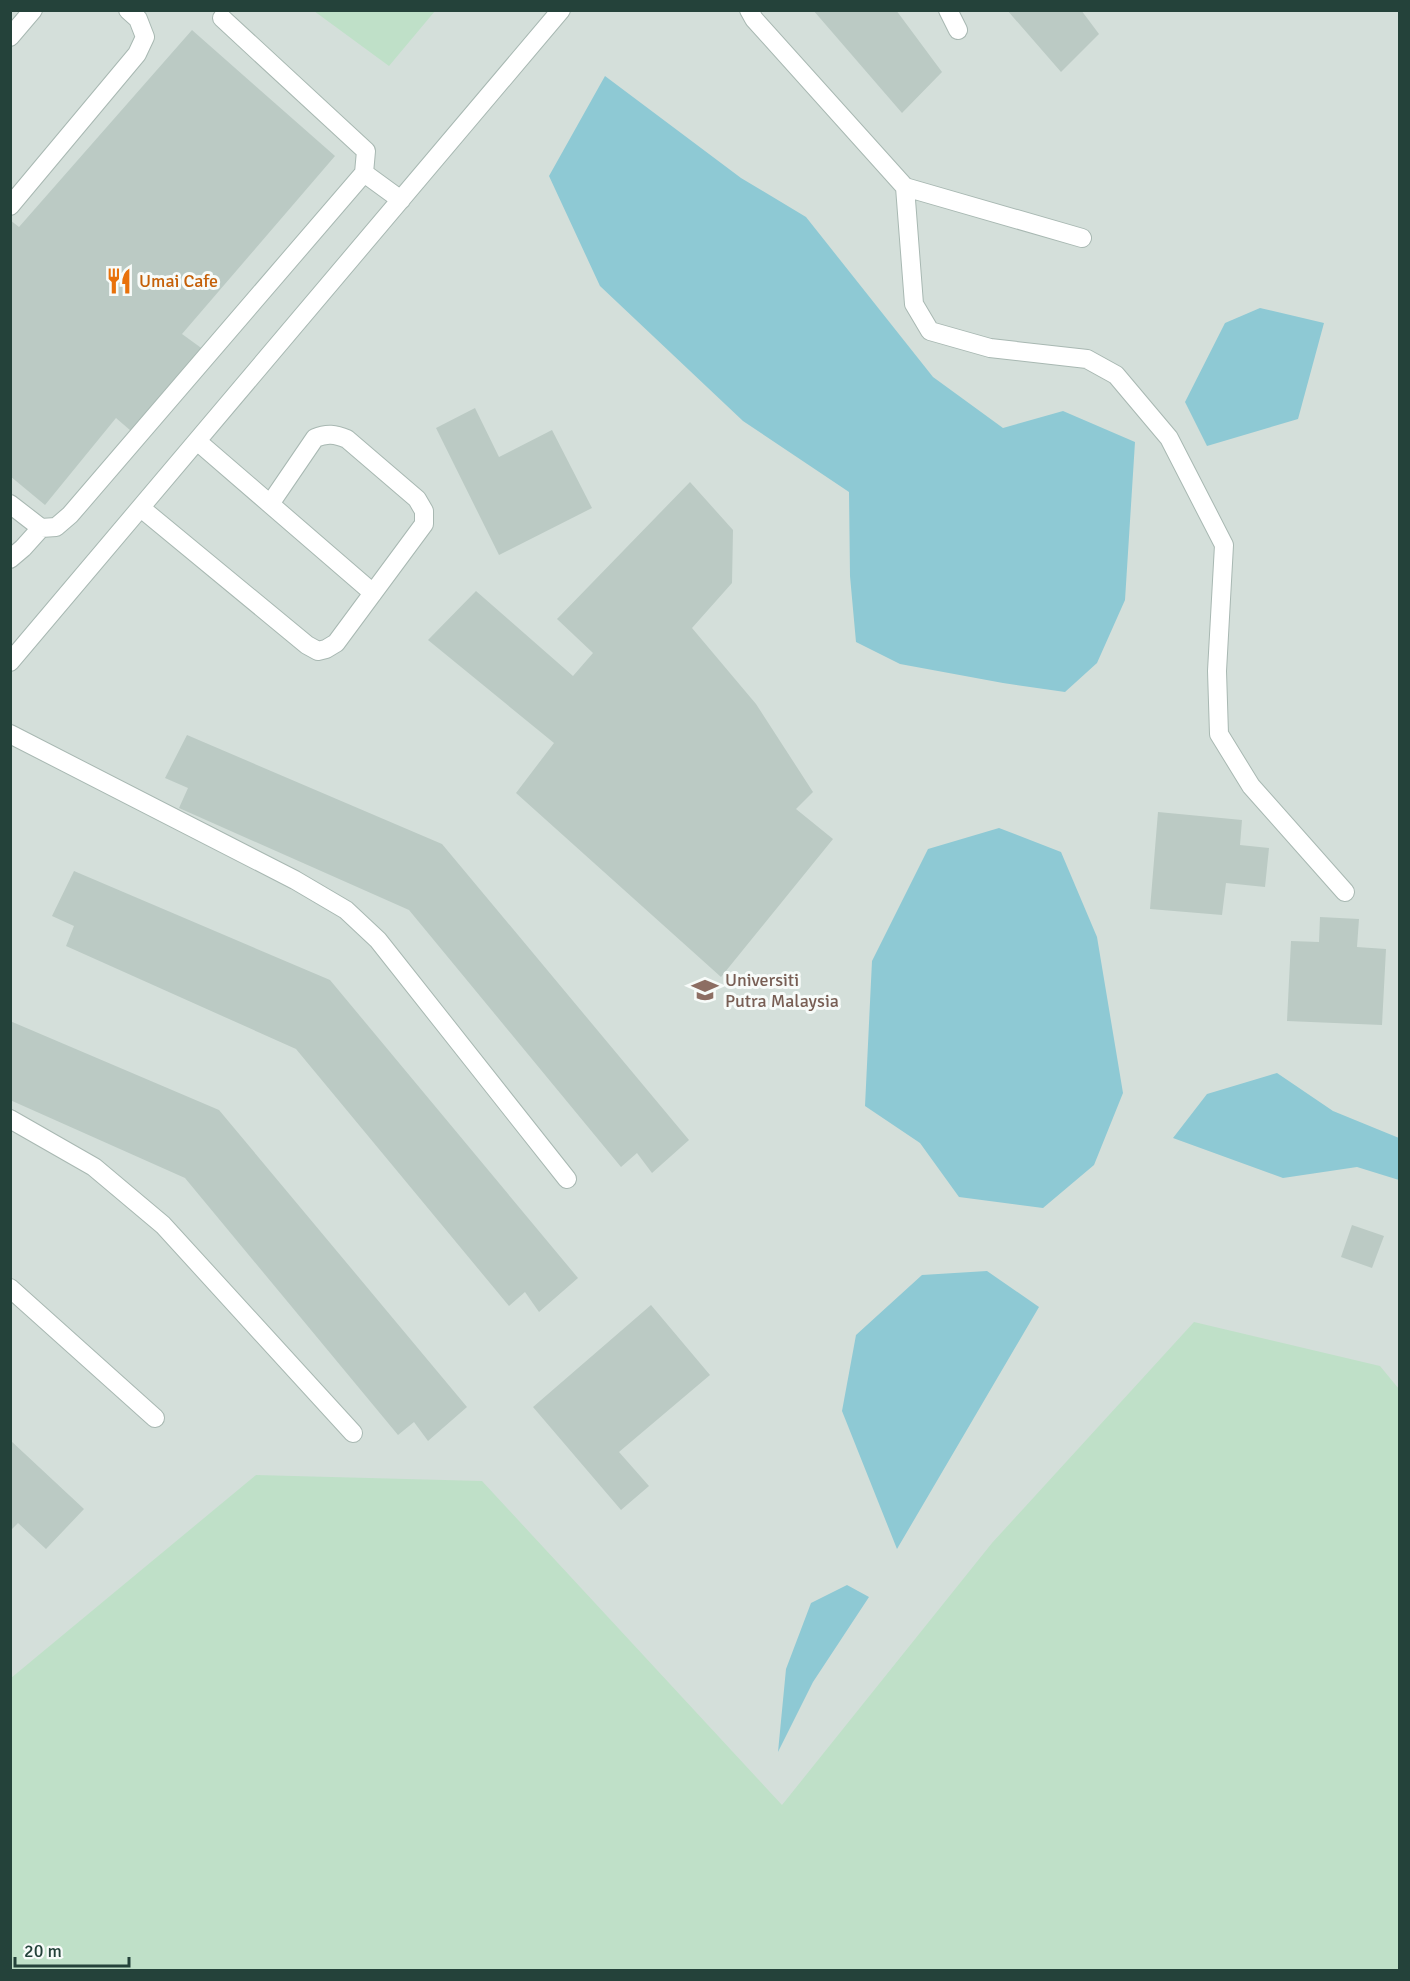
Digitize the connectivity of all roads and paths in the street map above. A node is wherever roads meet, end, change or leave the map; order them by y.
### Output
1 (33, 10) edge
2 (128, 10) edge
3 (561, 10) edge
4 (749, 10) edge
5 (948, 10) edge
6 (222, 18) dead end
7 (958, 30) dead end
8 (10, 37) edge
9 (364, 173) junction
10 (905, 187) junction
11 (401, 200) junction
12 (10, 206) edge
13 (1082, 238) dead end
14 (197, 441) junction
15 (10, 504) edge
16 (270, 504) junction
17 (141, 507) junction
18 (41, 528) junction
19 (10, 559) edge
20 (372, 593) junction
21 (10, 662) edge
22 (10, 734) edge
23 (1345, 892) dead end
24 (10, 1119) edge
25 (567, 1179) dead end
26 (10, 1288) edge
27 (155, 1419) dead end
28 (353, 1433) dead end

1 - 8 street
2 - 12 street
3 - 11 street
4 - 10 street
5 - 7 street
6 - 9 street
9 - 11 street
9 - 18 street
10 - 13 street
10 - 23 street
11 - 14 street
14 - 16 street
14 - 17 street
15 - 18 street
16 - 20 street
16 - 20 street
17 - 20 street
17 - 21 street
18 - 19 street
22 - 25 street
24 - 28 street
26 - 27 street

